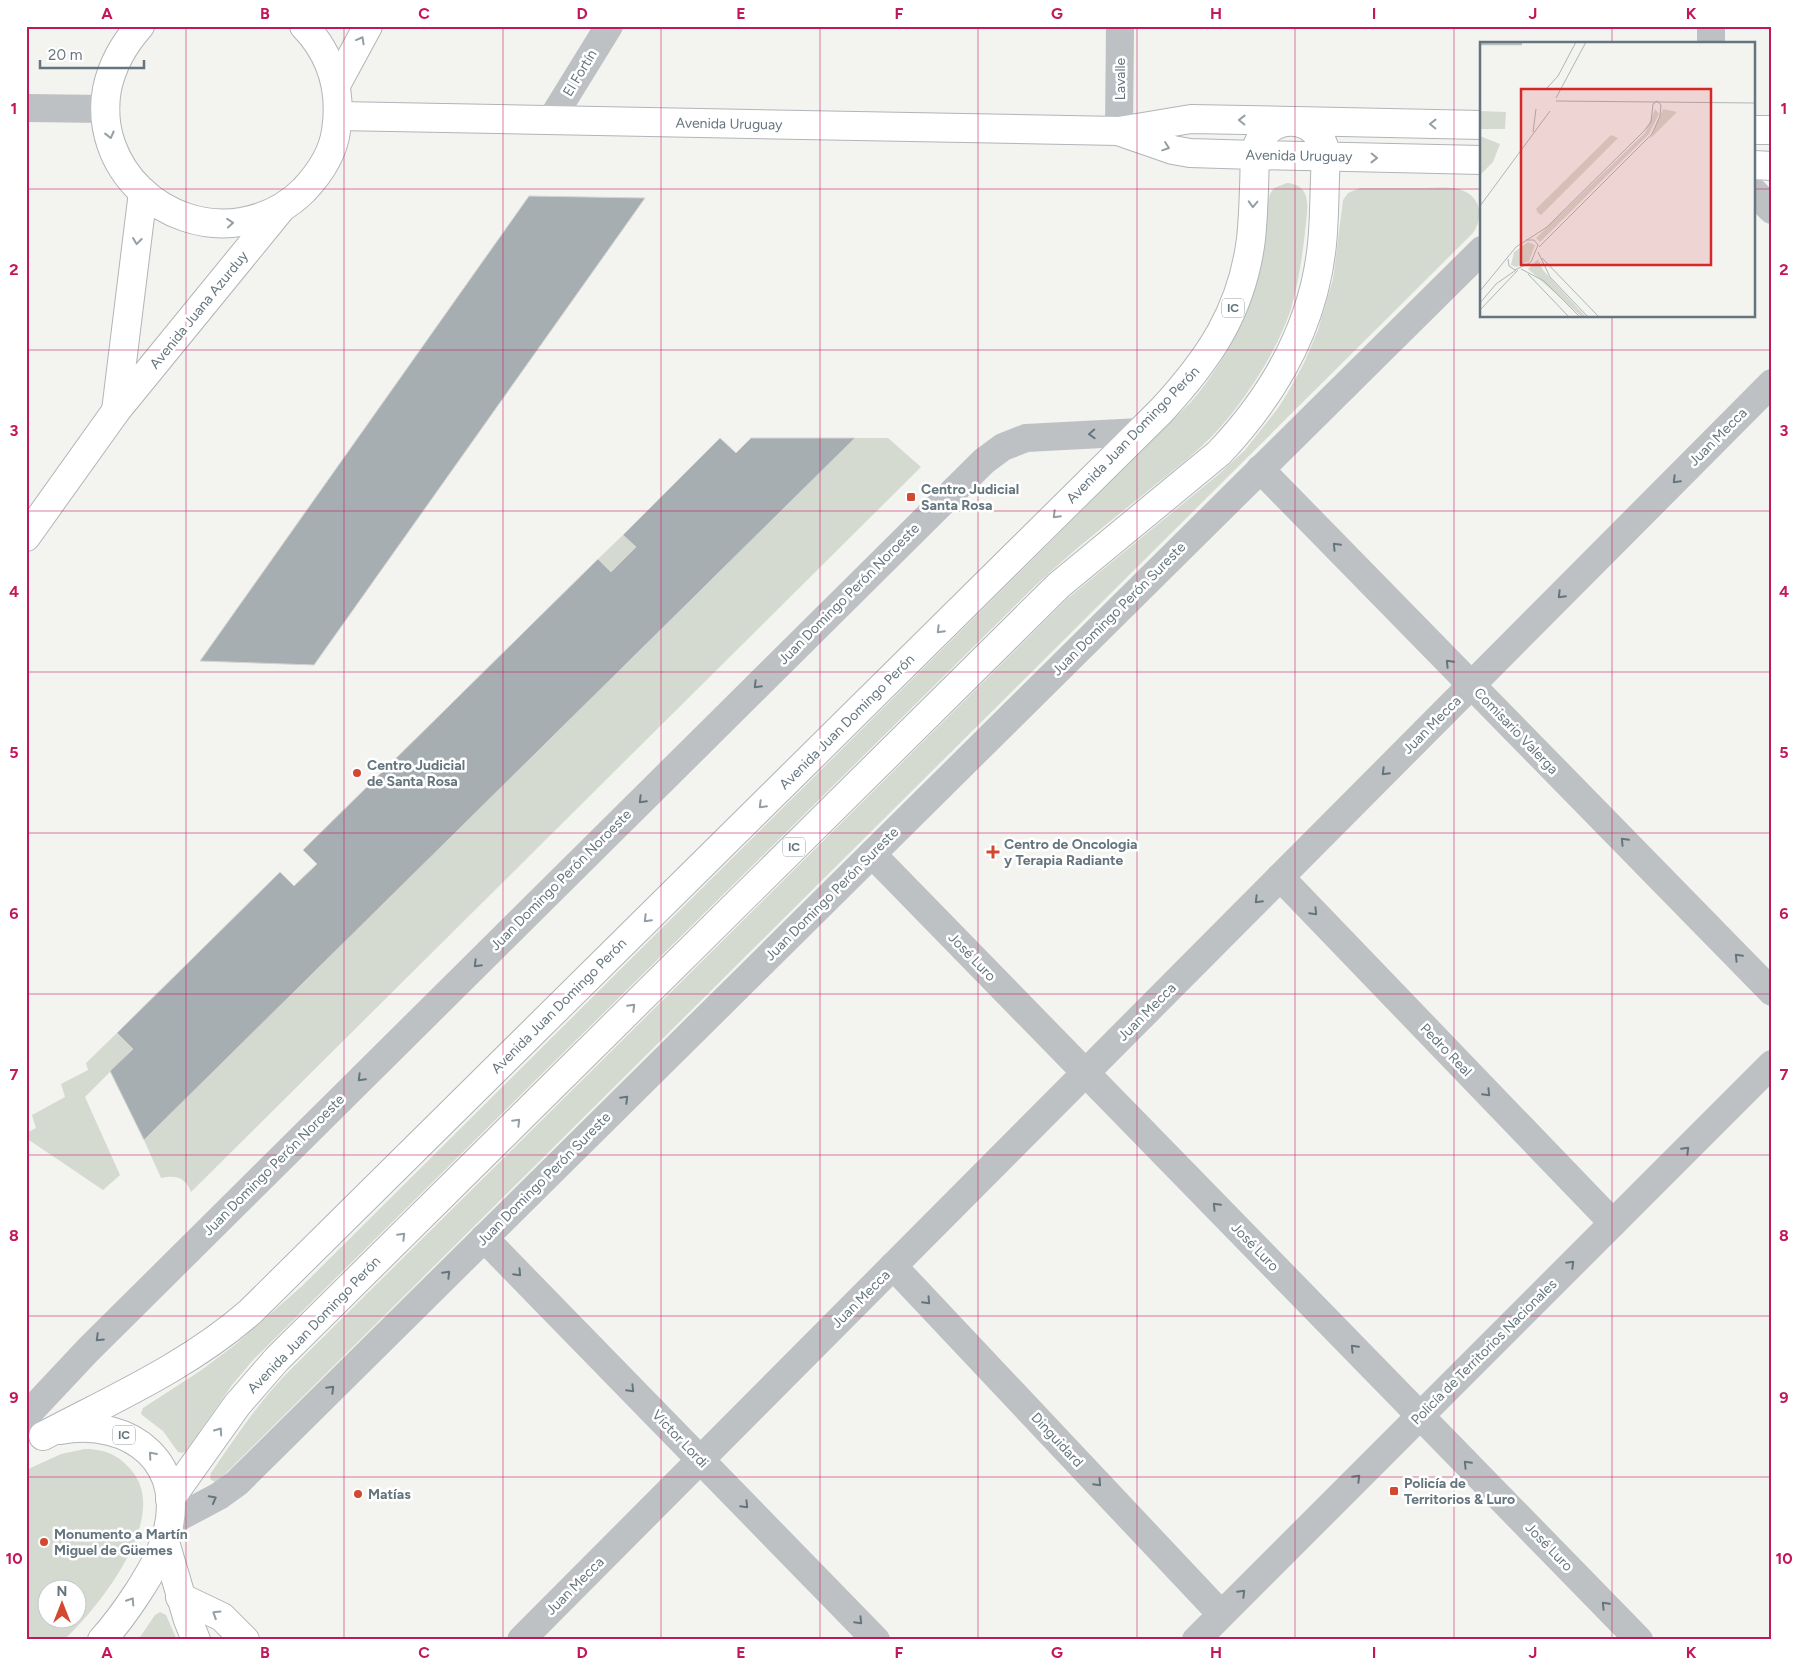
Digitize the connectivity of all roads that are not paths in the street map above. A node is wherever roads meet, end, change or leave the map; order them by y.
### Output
1 (140, 26) edge
2 (304, 26) edge
3 (368, 26) edge
4 (609, 26) edge
5 (1120, 26) edge
6 (1711, 26) edge
7 (1711, 42) edge
8 (336, 85) junction
9 (26, 108) edge
10 (106, 109) junction
11 (338, 116) junction
12 (552, 120) junction
13 (1291, 121) junction
14 (1480, 124) edge
15 (1756, 130) edge
16 (1772, 130) edge
17 (1120, 131) junction
18 (1255, 155) junction
19 (1326, 157) junction
20 (1480, 160) edge
21 (1756, 165) edge
22 (1772, 166) edge
23 (142, 192) junction
24 (1756, 194) edge
25 (282, 208) junction
26 (1772, 210) edge
27 (1480, 252) edge
28 (1772, 383) edge
29 (116, 411) junction
30 (1140, 432) junction
31 (1260, 470) junction
32 (26, 537) edge
33 (1471, 685) junction
34 (872, 854) junction
35 (1280, 877) junction
36 (1772, 992) edge
37 (1772, 1064) edge
38 (1086, 1073) junction
39 (1613, 1223) junction
40 (484, 1238) junction
41 (893, 1266) junction
42 (1420, 1415) junction
43 (32, 1432) edge
44 (700, 1460) junction
45 (168, 1521) junction
46 (180, 1597) junction
47 (1221, 1614) junction
48 (102, 1640) edge
49 (196, 1640) edge
50 (245, 1640) edge
51 (521, 1640) edge
52 (876, 1640) edge
53 (1196, 1640) edge
54 (1639, 1640) edge

1 - 10 main road, Avenida Juana Azurduy
2 - 8 main road, Avenida Juana Azurduy
8 -> 3 main road
4 - 12 street, El Fortín
5 - 17 street, Lavalle
6 - 7 street
8 - 11 main road, Avenida Juana Azurduy
9 - 10 street
10 -> 23 main road, Avenida Juana Azurduy
11 - 12 main road, Avenida Uruguay
11 - 25 main road, Avenida Juana Azurduy
12 - 17 main road, Avenida Uruguay
14 -> 13 main road, Avenida Uruguay
13 -> 17 main road, Avenida Uruguay
13 - 18 main road, Avenida Juan Domingo Perón / IC
13 - 19 main road, Avenida Juan Domingo Perón / IC
15 - 16 main road
17 -> 18 main road, Avenida Uruguay
18 - 19 main road, Avenida Uruguay
18 -> 30 main road, Avenida Juan Domingo Perón / IC
19 -> 20 main road, Avenida Uruguay
45 -> 19 main road, Avenida Juan Domingo Perón / IC
21 - 22 main road
23 -> 25 main road, Avenida Juana Azurduy
23 -> 29 main road, Avenida Juana Azurduy
24 - 26 street
25 - 29 main road, Avenida Juana Azurduy
27 - 31 street, Juan Domingo Perón Sureste
28 -> 33 street, Juan Mecca
29 - 32 main road, Avenida Juana Azurduy
30 -> 43 main road, Avenida Juan Domingo Perón / IC
30 -> 43 street, Juan Domingo Perón Noroeste
33 -> 31 street, Comisario Valerga
31 - 34 street, Juan Domingo Perón Sureste
33 -> 35 street, Juan Mecca
36 -> 33 street, Comisario Valerga
34 - 38 street, José Luro
40 -> 34 street, Juan Domingo Perón Sureste
35 -> 38 street, Juan Mecca
35 -> 39 street, Pedro Real
39 -> 37 street, Policía de Territorios Nacionales
38 - 41 street, Juan Mecca
42 -> 38 street, José Luro
42 -> 39 street, Policía de Territorios Nacionales
40 -> 44 street, Víctor Lordi
45 -> 40 street, Juan Domingo Perón Sureste
41 - 44 street, Juan Mecca
41 -> 47 street, Dinguidard
47 -> 42 street, Policía de Territorios Nacionales
54 -> 42 street, José Luro
45 -> 43 main road, IC
44 - 51 street, Juan Mecca
44 -> 52 street, Víctor Lordi
45 - 46 main road
48 -> 45 main road, IC
46 - 49 main road
50 -> 46 main road
47 - 53 street, Policía de Territorios Nacionales

